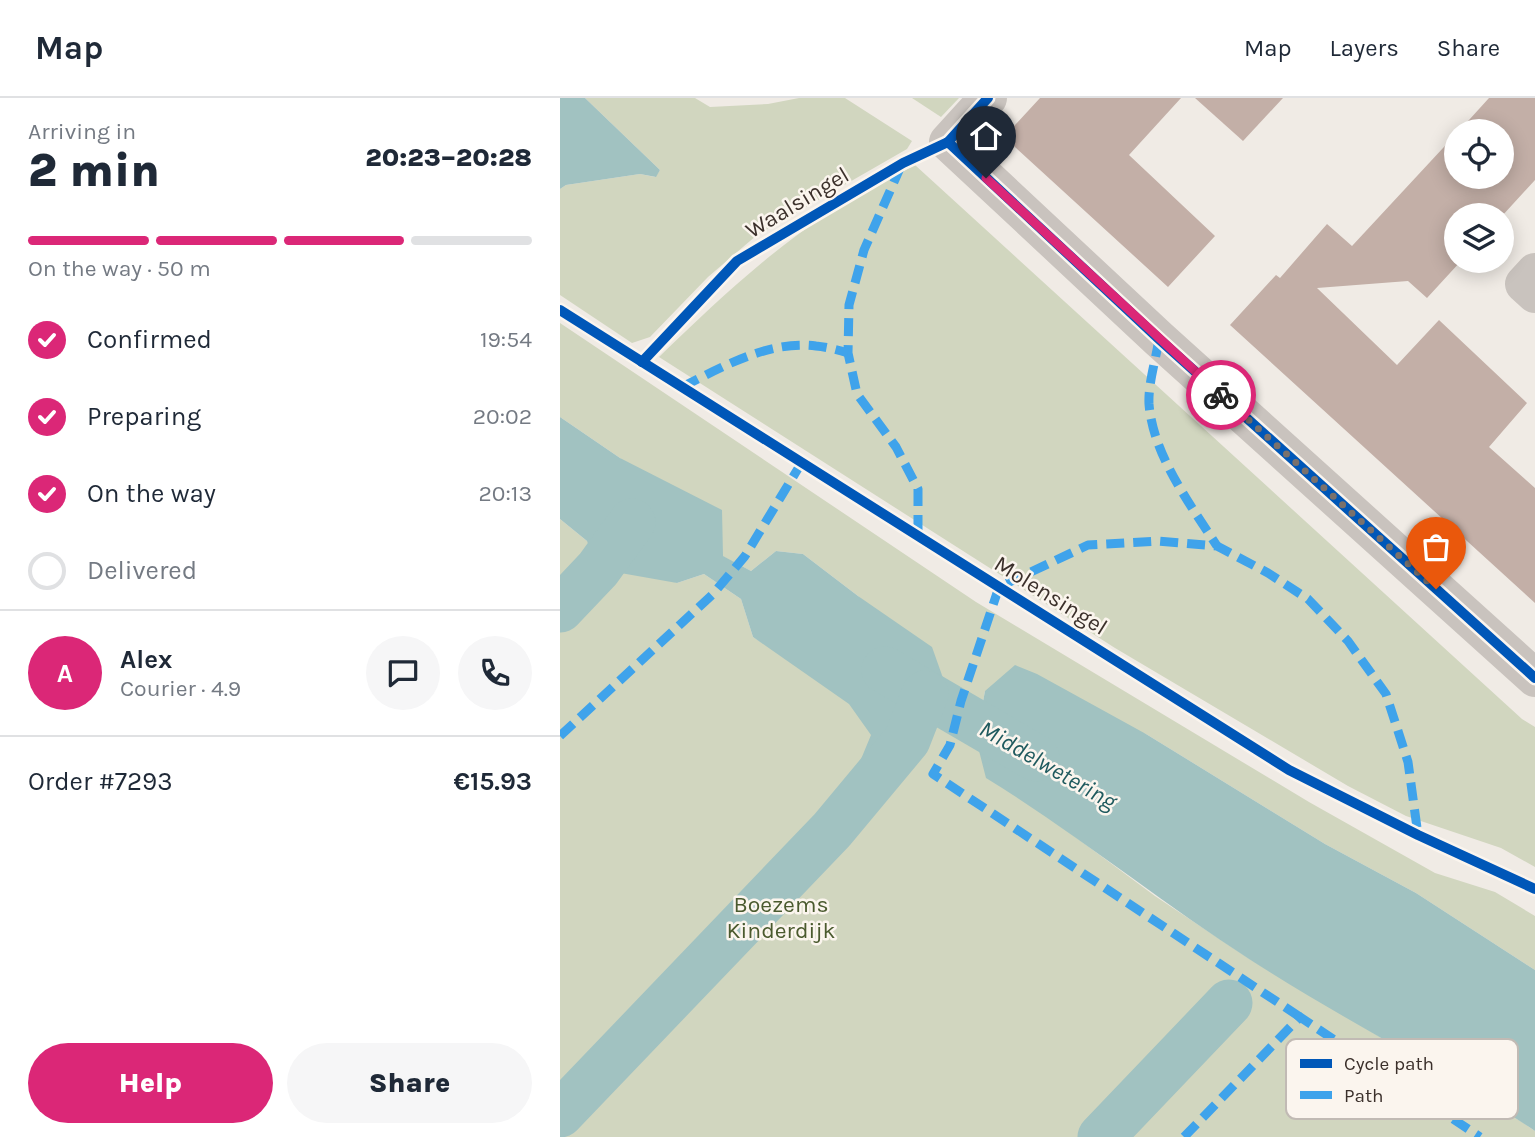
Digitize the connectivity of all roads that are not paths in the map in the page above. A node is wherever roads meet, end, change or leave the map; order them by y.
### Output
1 (988, 98) edge
2 (1535, 272) edge
3 (1535, 294) edge
4 (1535, 678) edge

1 - 4 street
2 - 3 street

